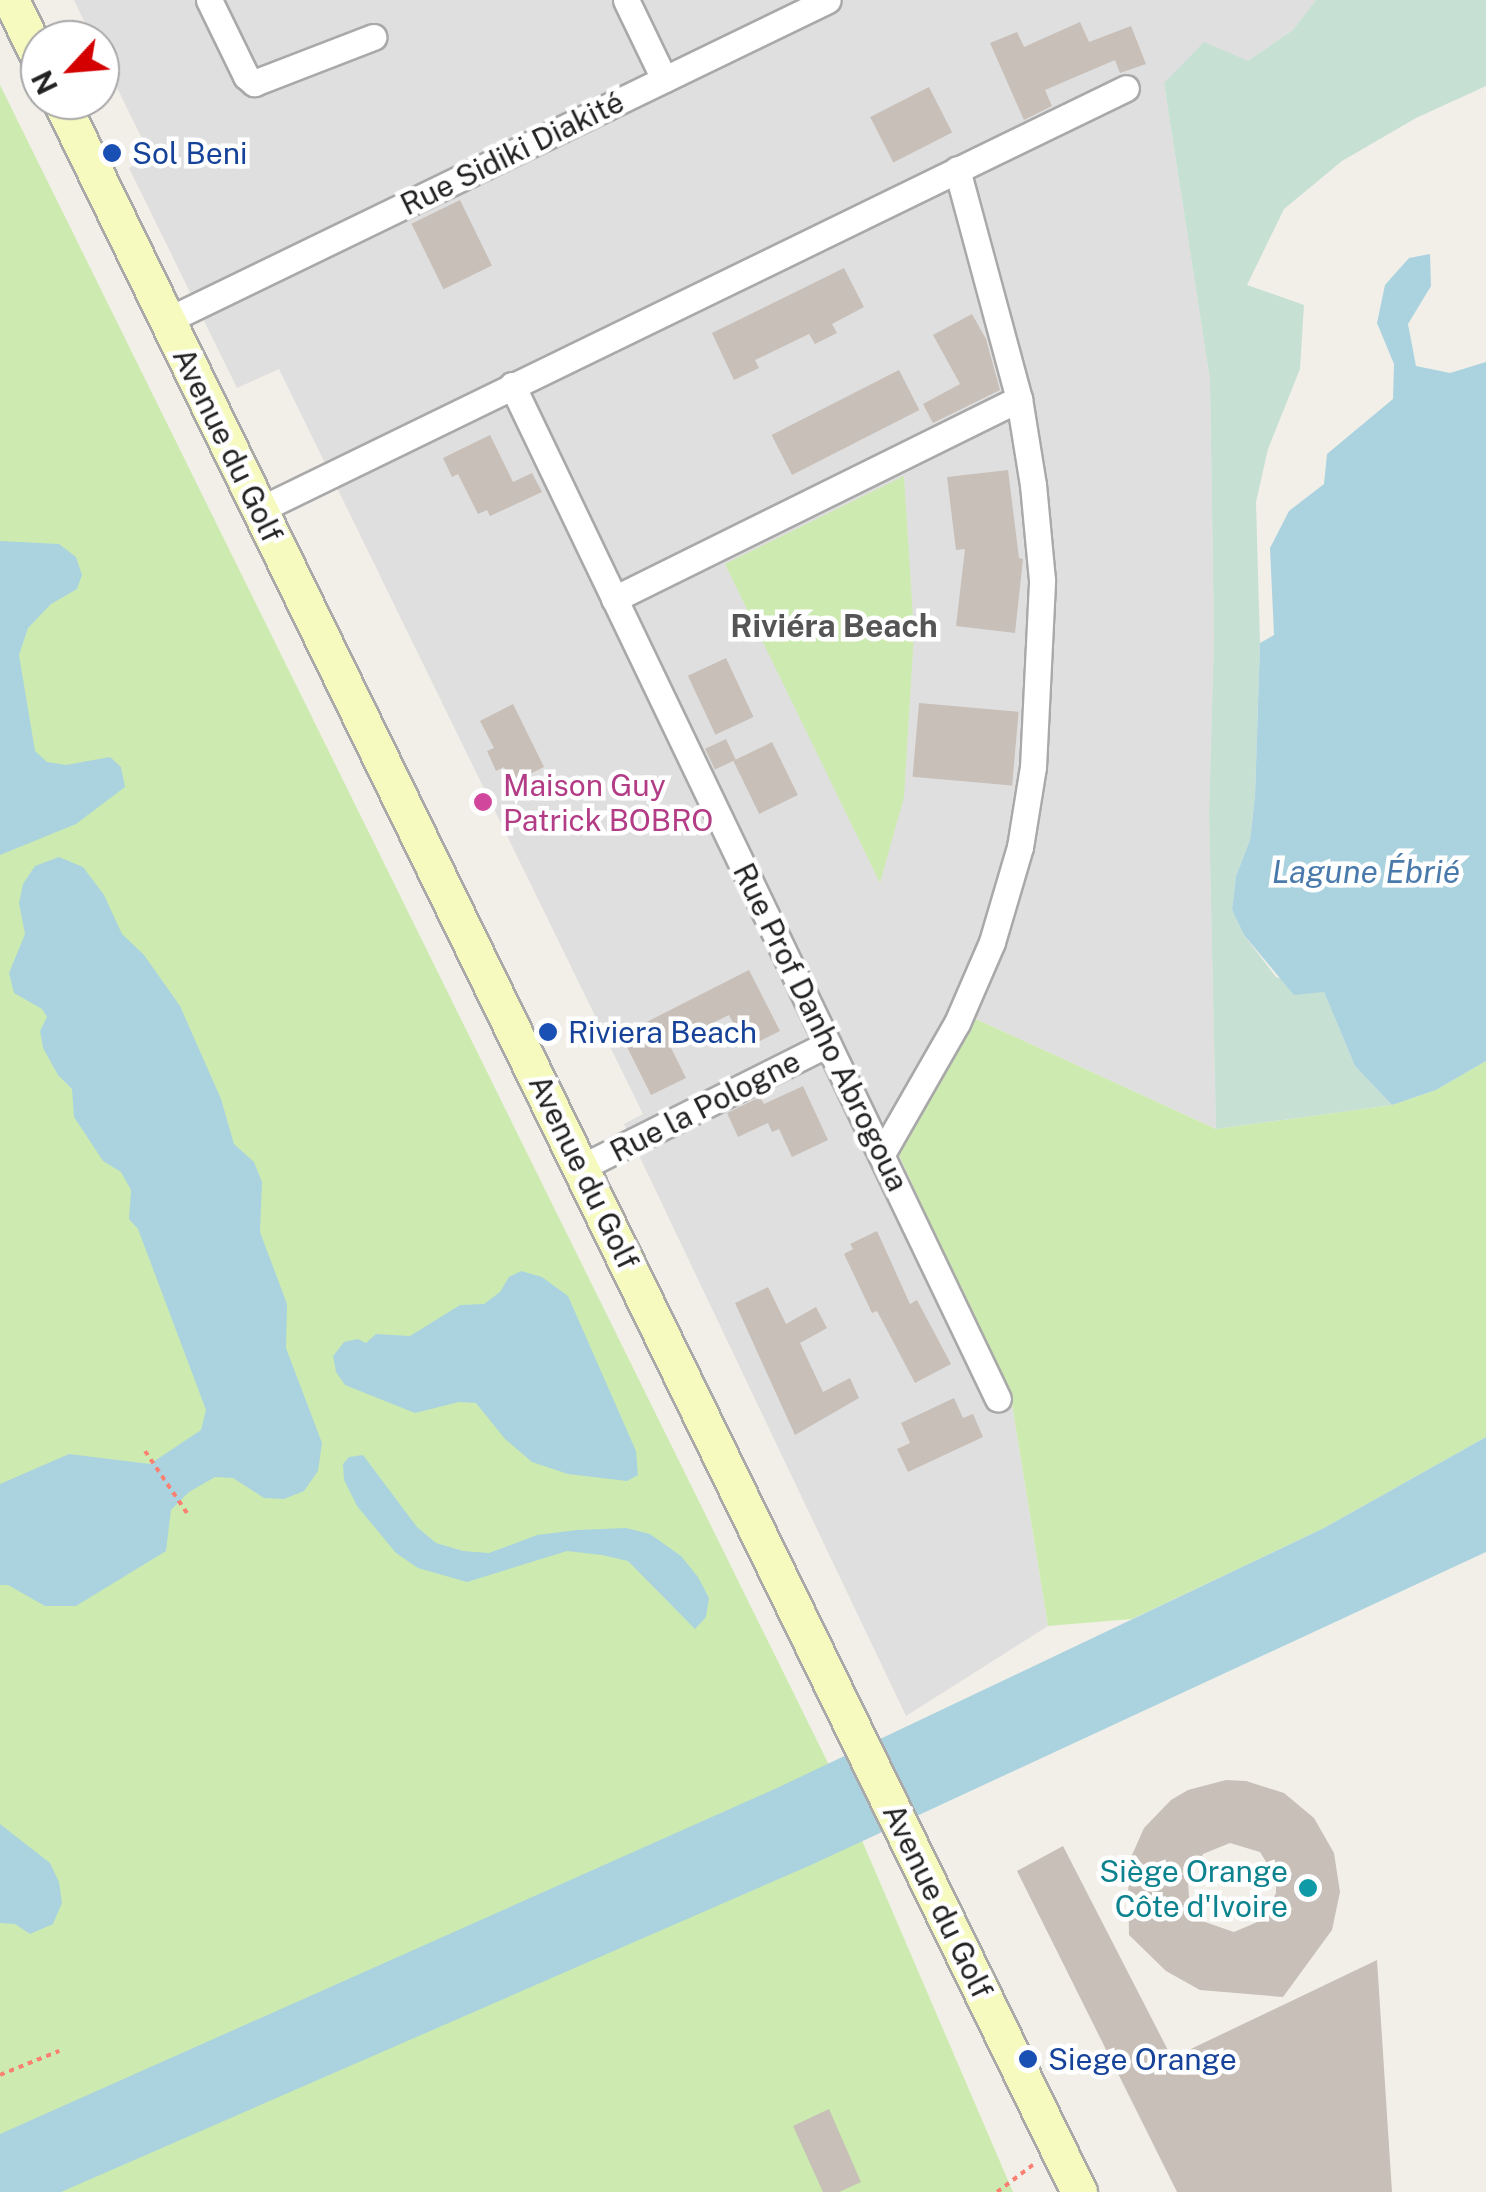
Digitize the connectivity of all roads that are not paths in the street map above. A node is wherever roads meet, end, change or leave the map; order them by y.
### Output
1 (209, 0) edge
2 (626, 0) edge
3 (828, 0) edge
4 (374, 37) dead end
5 (664, 79) junction
6 (1126, 88) dead end
7 (71, 120) edge
8 (957, 170) junction
9 (182, 313) junction
10 (512, 385) junction
11 (1019, 399) junction
12 (259, 510) junction
13 (614, 599) junction
14 (828, 1044) junction
15 (883, 1152) junction
16 (582, 1167) junction
17 (998, 1399) dead end
18 (1079, 2192) edge

1 - 4 street
2 - 5 street
3 - 5 street, Rue Sidiki Diakité
5 - 9 street, Rue Sidiki Diakité
6 - 8 street
7 - 9 main road, Avenue du Golf
8 - 10 street
8 - 11 street
9 - 12 main road, Avenue du Golf
10 - 12 street
10 - 13 street, Rue Prof Danho Abrogoua
11 - 13 street
11 - 15 street
12 - 16 main road, Avenue du Golf
13 - 14 street, Rue Prof Danho Abrogoua
14 - 15 street, Rue Prof Danho Abrogoua
14 - 16 street, Rue la Pologne
15 - 17 street, Rue Prof Danho Abrogoua
16 - 18 main road, Avenue du Golf

